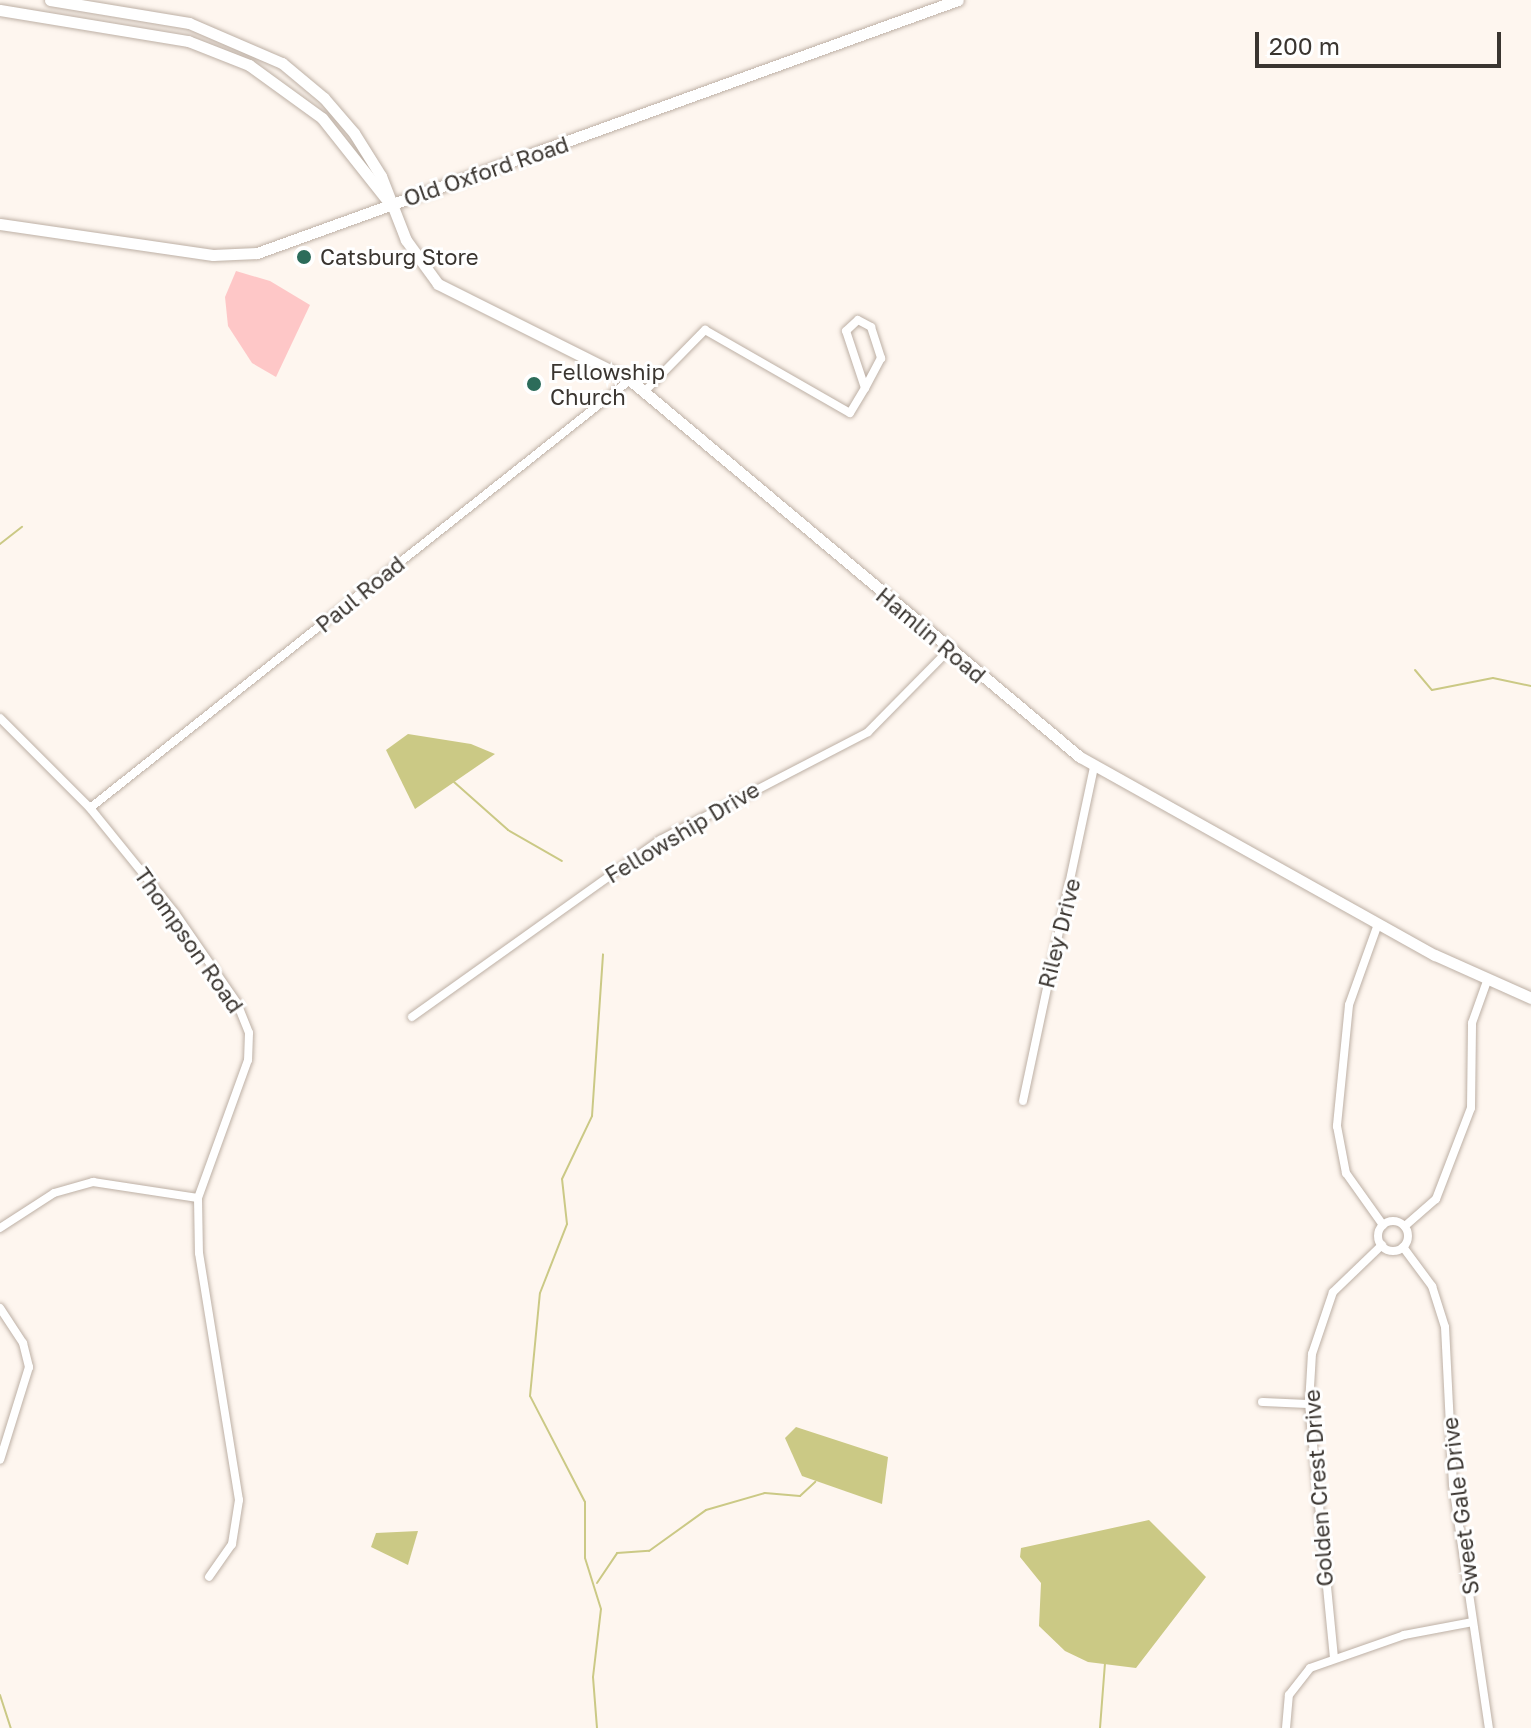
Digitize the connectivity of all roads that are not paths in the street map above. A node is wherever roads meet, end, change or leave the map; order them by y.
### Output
1 (50, 0) edge
2 (958, 0) edge
3 (0, 10) edge
4 (390, 204) junction
5 (0, 224) edge
6 (630, 380) junction
7 (865, 388) junction
8 (645, 391) junction
9 (949, 650) junction
10 (0, 718) edge
11 (1094, 766) junction
12 (90, 808) junction
13 (1378, 924) junction
14 (1487, 981) junction
15 (1531, 998) edge
16 (412, 1017) dead end
17 (1023, 1101) dead end
18 (198, 1198) junction
19 (1383, 1225) junction
20 (1405, 1226) junction
21 (0, 1228) edge
22 (1382, 1245) junction
23 (1403, 1247) junction
24 (0, 1308) edge
25 (1262, 1402) dead end
26 (1309, 1404) junction
27 (0, 1460) edge
28 (209, 1577) dead end
29 (1473, 1622) junction
30 (1334, 1658) junction
31 (1286, 1728) edge
32 (1489, 1728) edge

1 - 4 street
2 - 4 street, Old Oxford Road
3 - 4 street
4 - 5 street, Old Oxford Road
4 - 6 street, Hamlin Road
6 - 8 street, Hamlin Road
6 - 12 street, Paul Road
7 - 7 street
7 - 8 street
8 - 9 street, Hamlin Road
9 - 11 street, Hamlin Road
9 - 16 street, Fellowship Drive
10 - 12 street, Thompson Road
11 - 13 street, Hamlin Road
11 - 17 street, Riley Drive
12 - 18 street, Thompson Road
13 - 14 street, Hamlin Road
13 - 19 street
14 - 15 street, Hamlin Road
14 - 20 street
18 - 21 street
18 - 28 street, Thompson Road
19 - 20 street
19 - 22 street
20 - 23 street
22 - 23 street
22 - 26 street, Golden Crest Drive
23 - 29 street, Sweet Gale Drive
24 - 27 street
25 - 26 street
26 - 30 street, Golden Crest Drive
29 - 30 street
29 - 32 street, Sweet Gale Drive
30 - 31 street

